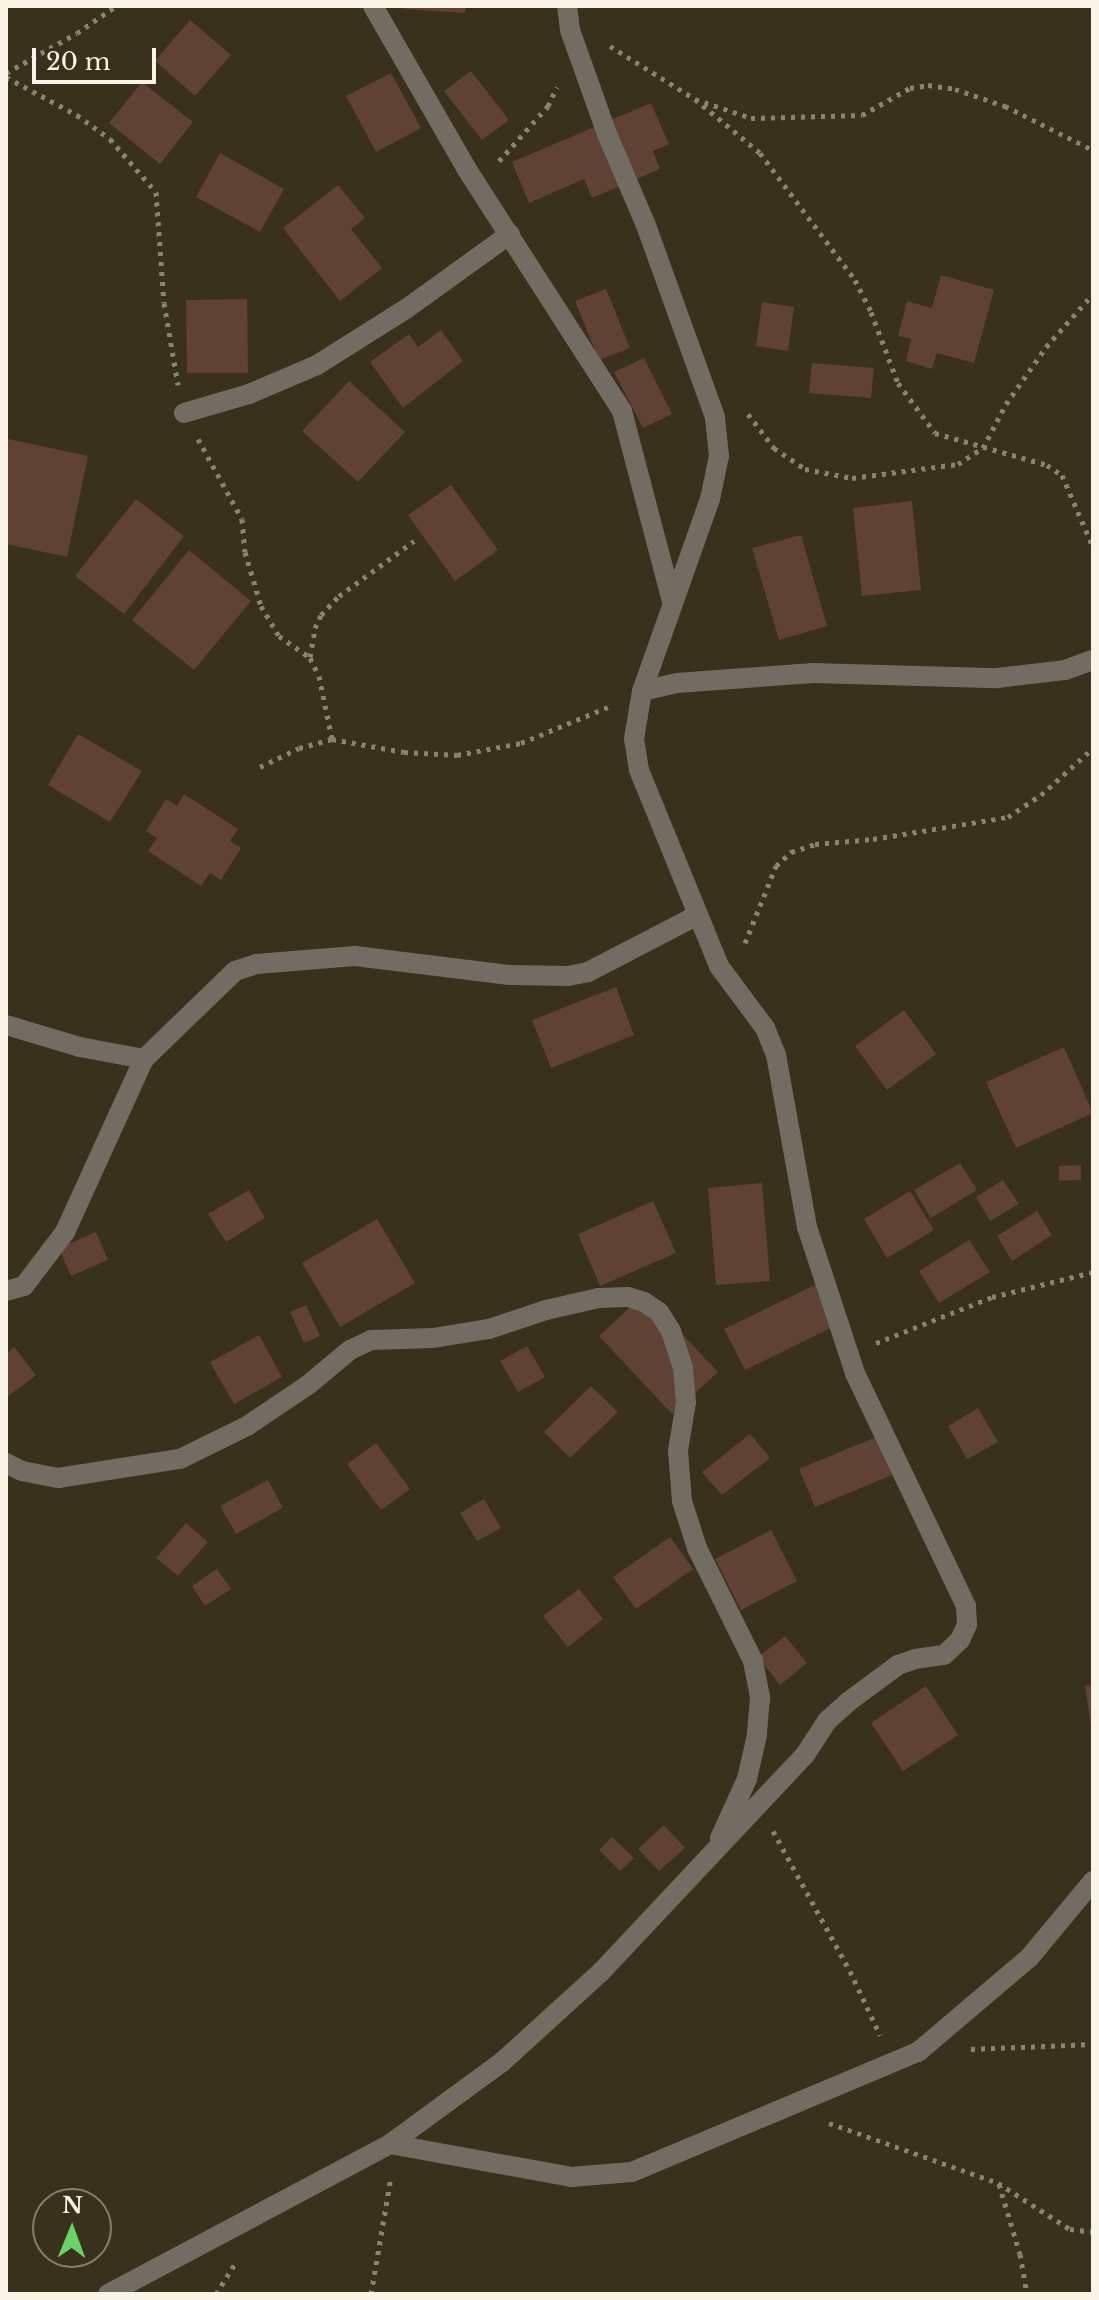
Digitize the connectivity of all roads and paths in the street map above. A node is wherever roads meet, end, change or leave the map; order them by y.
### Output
1 (116, 6) edge
2 (373, 6) edge
3 (569, 18) edge
4 (6, 75) edge
5 (695, 99) junction
6 (1093, 150) edge
7 (477, 186) junction
8 (510, 234) junction
9 (1093, 294) edge
10 (702, 374) junction
11 (184, 413) junction
12 (983, 448) junction
13 (414, 541) dead end
14 (1093, 547) edge
15 (673, 601) junction
16 (310, 658) junction
17 (1093, 660) edge
18 (642, 691) junction
19 (332, 739) junction
20 (1093, 748) edge
21 (260, 767) dead end
22 (698, 915) junction
23 (741, 996) junction
24 (6, 1025) edge
25 (144, 1059) junction
26 (1093, 1272) edge
27 (6, 1291) edge
28 (849, 1354) junction
29 (6, 1463) edge
30 (759, 1806) junction
31 (712, 1856) junction
32 (1093, 1881) edge
33 (1093, 2044) edge
34 (918, 2052) junction
35 (893, 2063) junction
36 (787, 2107) junction
37 (395, 2144) junction
38 (998, 2183) junction
39 (1093, 2232) edge
40 (108, 2294) edge
41 (371, 2294) edge
42 (1027, 2294) edge

1 - 4 path
2 - 7 street
3 - 5 path
3 - 7 path
3 - 10 street
4 - 11 path
5 - 6 path
5 - 12 path
7 - 8 street
8 - 11 street
8 - 15 street
9 - 12 path
10 - 12 path
10 - 15 street
11 - 16 path
12 - 14 path
13 - 16 path
15 - 18 street
16 - 19 path
17 - 18 street
18 - 19 path
18 - 22 street
19 - 21 path
20 - 23 path
22 - 23 street
22 - 25 street
23 - 28 street
24 - 25 street
25 - 27 street
26 - 28 path
28 - 30 street
29 - 31 street
30 - 31 street
30 - 35 path
31 - 37 street
32 - 34 street
33 - 34 path
34 - 35 street
35 - 36 street
36 - 37 street
36 - 38 path
37 - 40 street
37 - 41 path
38 - 39 path
38 - 42 path

